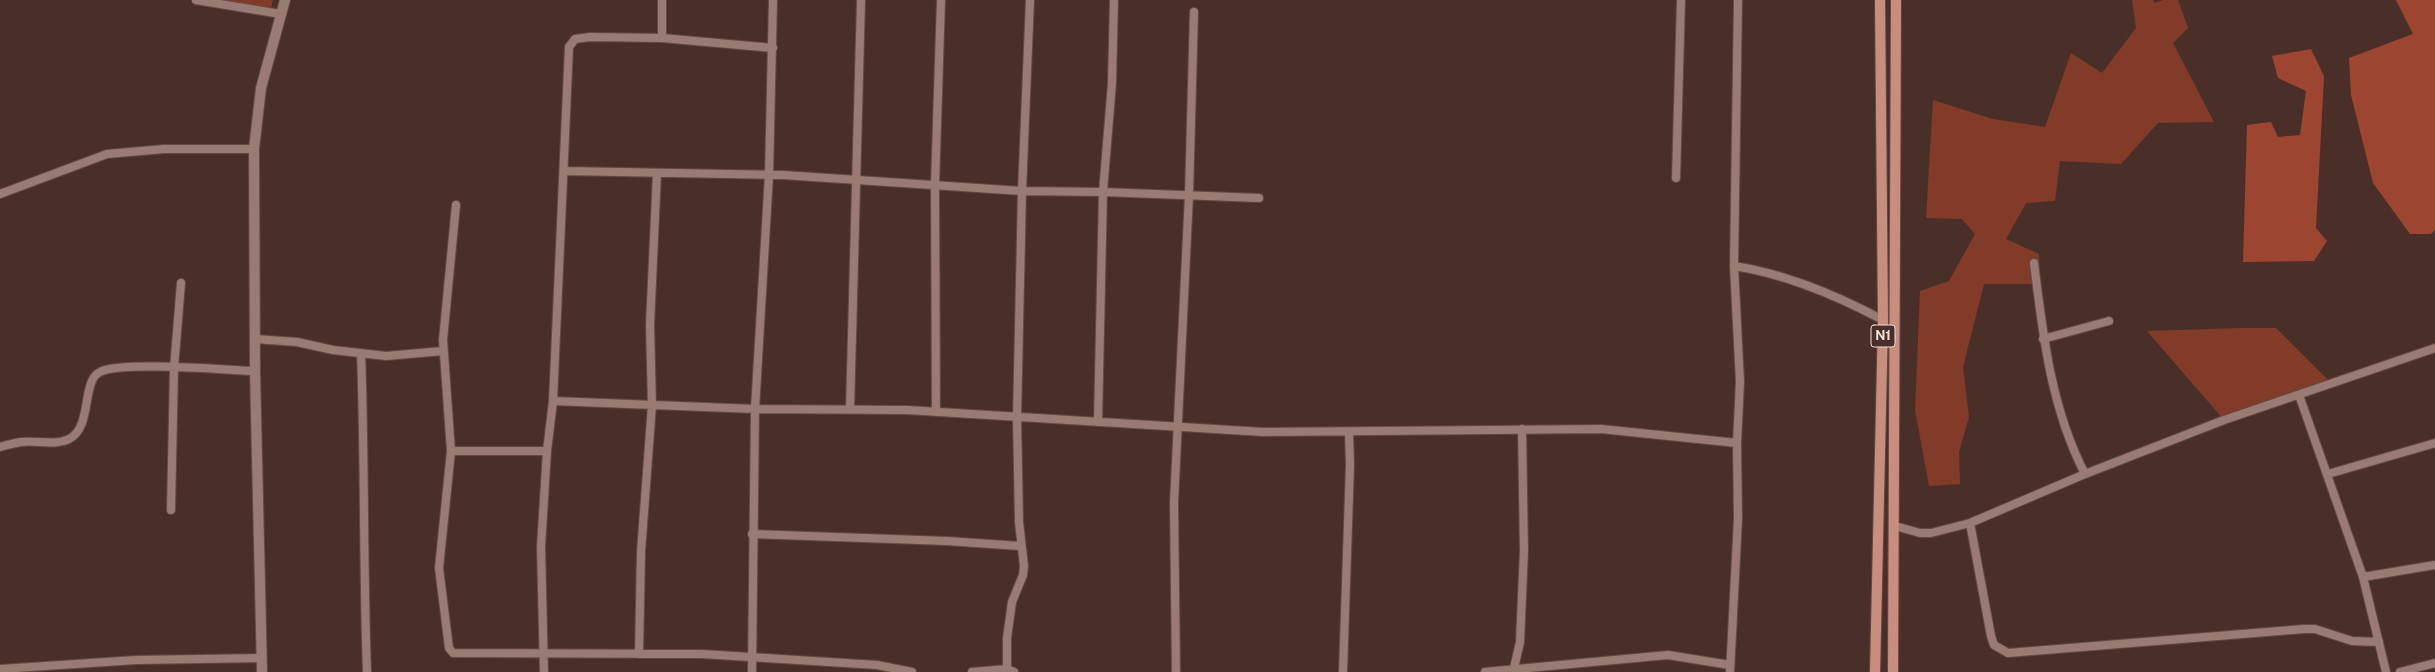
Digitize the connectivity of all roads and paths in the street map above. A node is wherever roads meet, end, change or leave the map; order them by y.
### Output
1 (196, 0) edge
2 (285, 0) edge
3 (662, 0) edge
4 (773, 0) edge
5 (861, 0) edge
6 (941, 0) edge
7 (1030, 0) edge
8 (1114, 0) edge
9 (1681, 0) edge
10 (1738, 0) edge
11 (1880, 0) edge
12 (1896, 0) edge
13 (1194, 12) dead end
14 (281, 14) junction
15 (662, 38) junction
16 (773, 48) junction
17 (254, 149) junction
18 (564, 171) junction
19 (657, 173) junction
20 (769, 175) junction
21 (1676, 178) dead end
22 (857, 179) junction
23 (935, 185) junction
24 (1022, 191) junction
25 (1104, 192) junction
26 (0, 194) edge
27 (1189, 195) junction
28 (1259, 198) dead end
29 (456, 205) dead end
30 (2034, 263) dead end
31 (1734, 266) junction
32 (181, 283) dead end
33 (1883, 320) junction
34 (2109, 321) dead end
35 (255, 339) junction
36 (2043, 339) junction
37 (2435, 348) edge
38 (443, 351) junction
39 (361, 353) junction
40 (174, 368) junction
41 (255, 371) junction
42 (2298, 395) junction
43 (553, 401) junction
44 (652, 405) junction
45 (755, 409) junction
46 (850, 410) junction
47 (936, 412) junction
48 (1017, 418) junction
49 (1098, 422) junction
50 (1177, 426) junction
51 (1522, 429) junction
52 (1349, 432) junction
53 (2435, 443) edge
54 (1737, 444) junction
55 (0, 447) edge
56 (547, 451) junction
57 (451, 452) junction
58 (2085, 474) junction
59 (2328, 474) junction
60 (171, 510) dead end
61 (1970, 523) junction
62 (1895, 526) junction
63 (752, 534) junction
64 (1020, 546) junction
65 (2435, 565) edge
66 (2363, 577) junction
67 (2379, 642) junction
68 (544, 653) junction
69 (639, 654) junction
70 (752, 657) junction
71 (262, 658) junction
72 (2435, 662) edge
73 (1514, 668) junction
74 (0, 669) edge
75 (1730, 669) edge
76 (1010, 671) edge
77 (262, 672) edge
78 (367, 672) edge
79 (544, 672) edge
80 (752, 672) edge
81 (912, 672) edge
82 (972, 672) edge
83 (1176, 672) edge
84 (1343, 672) edge
85 (1485, 672) edge
86 (1875, 672) edge
87 (1893, 672) edge
88 (2386, 672) edge
89 (2400, 672) edge

1 - 14 street
2 - 14 street
3 - 15 street
4 - 16 street
5 - 22 street
6 - 23 street
7 - 24 street
8 - 25 street
9 - 21 street
10 - 31 street
11 - 33 main road, N1
12 - 62 main road, N1
13 - 27 street
14 - 17 street
15 - 16 street
15 - 18 street
16 - 20 street
17 - 26 street
17 - 35 street
18 - 19 street
18 - 43 street
19 - 20 street
19 - 44 street
20 - 22 street
20 - 45 street
22 - 23 street
22 - 46 street
23 - 24 street
23 - 47 street
24 - 25 street
24 - 48 street
25 - 27 street
25 - 49 street
27 - 28 street
27 - 50 street
29 - 38 street
30 - 36 street
31 - 33 street
31 - 54 street
32 - 40 street
33 - 86 main road, N1
34 - 36 street
35 - 39 street
35 - 41 street
36 - 58 street
37 - 42 street
38 - 39 street
38 - 57 street
39 - 78 street
40 - 41 street
40 - 55 street
40 - 60 street
41 - 71 street
42 - 58 street
42 - 59 street
43 - 44 street
43 - 56 street
44 - 45 street
44 - 69 street
45 - 46 street
45 - 63 street
46 - 47 street
47 - 48 street
48 - 49 street
48 - 64 street
49 - 50 street
50 - 52 street
50 - 83 street
51 - 52 street
51 - 54 street
51 - 73 street
52 - 84 street
53 - 59 street
54 - 75 street
56 - 57 street
56 - 68 street
57 - 68 street
58 - 61 street
59 - 66 street
61 - 62 street
61 - 67 street
62 - 87 main road, N1
63 - 64 street
63 - 70 street
64 - 76 street
65 - 66 street
66 - 67 street
67 - 88 street
68 - 69 street
68 - 79 street
69 - 70 street
70 - 80 street
70 - 81 street
71 - 74 street
71 - 77 street
72 - 89 street
73 - 75 street
73 - 85 street
76 - 82 street

